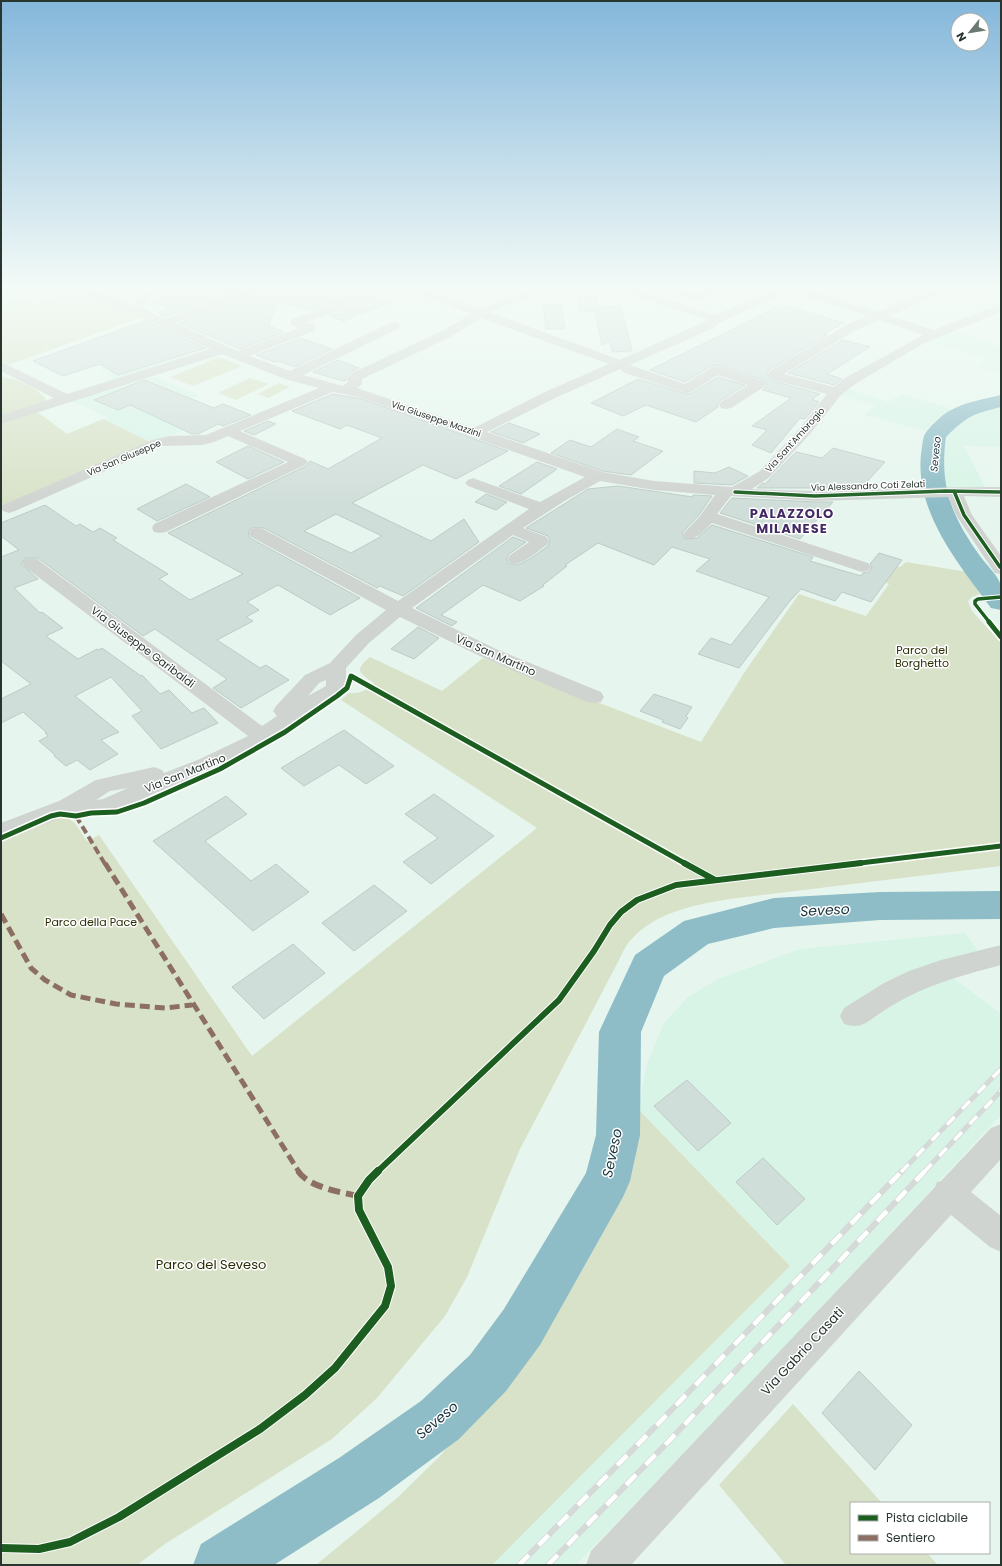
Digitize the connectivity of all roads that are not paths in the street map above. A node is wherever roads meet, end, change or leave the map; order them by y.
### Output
1 (191, 360) edge
2 (249, 360) edge
3 (323, 360) edge
4 (391, 360) edge
5 (609, 360) edge
6 (629, 360) edge
7 (798, 360) edge
8 (885, 360) edge
9 (620, 364) junction
10 (1, 366) edge
11 (290, 376) junction
12 (777, 376) junction
13 (759, 384) junction
14 (338, 389) junction
15 (836, 392) junction
16 (66, 399) junction
17 (726, 405) dead end
18 (1, 420) edge
19 (228, 431) junction
20 (474, 433) junction
21 (598, 476) junction
22 (473, 483) dead end
23 (950, 491) junction
24 (730, 492) junction
25 (1001, 492) edge
26 (9, 508) dead end
27 (542, 508) junction
28 (708, 516) junction
29 (160, 528) dead end
30 (512, 529) junction
31 (257, 533) dead end
32 (691, 534) dead end
33 (516, 559) dead end
34 (31, 563) dead end
35 (862, 568) dead end
36 (1001, 569) edge
37 (399, 609) junction
38 (336, 666) junction
39 (594, 697) dead end
40 (255, 731) junction
41 (67, 807) junction
42 (1, 832) edge
43 (1001, 955) edge
44 (854, 1016) dead end
45 (1001, 1138) edge
46 (948, 1193) junction
47 (1001, 1236) edge
48 (605, 1565) edge

1 - 16 street
2 - 11 street, Via Giuseppe Mazzini
3 - 11 street
4 - 14 street
5 - 9 street
6 - 9 street
7 - 12 street
8 - 15 street, Via Sant'Ambrogio
9 - 13 street
9 - 20 street
10 - 16 street
11 - 14 street, Via Giuseppe Mazzini
12 - 13 street
12 - 15 street
13 - 17 street
14 - 19 street, Via San Giuseppe
14 - 20 street, Via Giuseppe Mazzini
15 - 24 street, Via Sant'Ambrogio
16 - 18 street
19 - 26 street, Via San Giuseppe
19 - 29 street
20 - 21 street, Via Giuseppe Mazzini
21 - 24 street, Via Giuseppe Mazzini
21 - 27 street, Via San Martino
22 - 27 street
23 - 24 street, Via Alessandro Coti Zelati
23 - 25 street, Via Alessandro Coti Zelati
23 - 36 street
24 - 28 street
27 - 30 street, Via San Martino
28 - 32 street
28 - 35 street
30 - 33 street
30 - 37 street, Via San Martino
31 - 37 street, Via San Martino
34 - 40 street, Via Giuseppe Garibaldi
37 - 38 street, Via San Martino
37 - 39 street, Via San Martino
38 - 40 street, Via San Martino
38 - 41 street, Via San Martino
40 - 41 street, Via San Martino
41 - 42 street, Via San Martino
43 - 44 street
45 - 46 street, Via Gabrio Casati
46 - 47 street
46 - 48 street, Via Gabrio Casati

